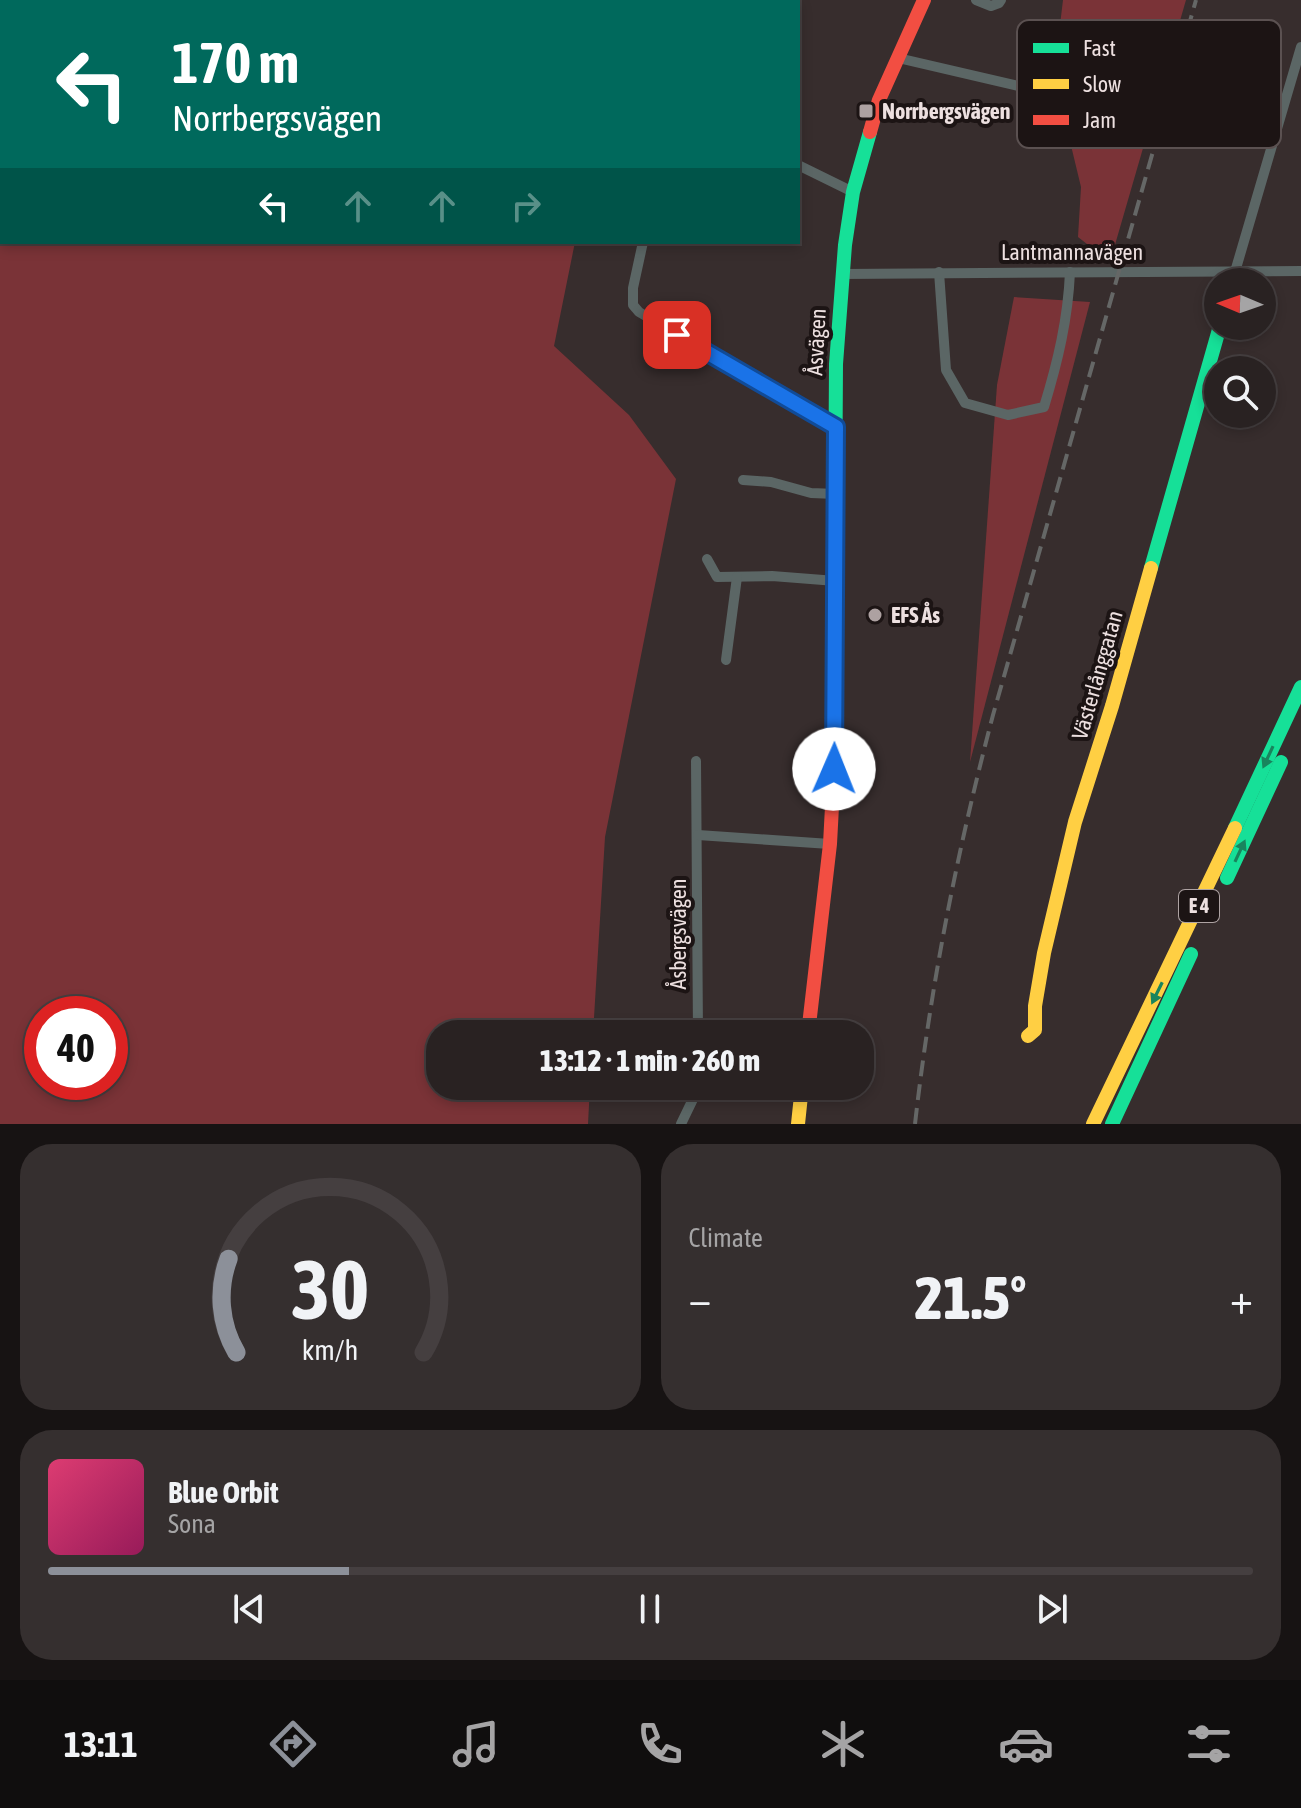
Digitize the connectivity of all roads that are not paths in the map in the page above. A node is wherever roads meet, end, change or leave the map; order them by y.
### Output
1 (924, 0) edge
2 (976, 0) edge
3 (1001, 0) edge
4 (1301, 47) edge
5 (898, 58) junction
6 (1017, 86) edge
7 (1281, 116) edge
8 (1272, 148) edge
9 (800, 166) edge
10 (853, 192) junction
11 (643, 244) edge
12 (1237, 268) edge
13 (1301, 271) edge
14 (939, 272) junction
15 (1070, 272) junction
16 (1276, 273) edge
17 (842, 274) junction
18 (1204, 276) edge
19 (1216, 340) edge
20 (836, 427) junction
21 (743, 480) dead end
22 (836, 494) junction
23 (707, 559) dead end
24 (737, 577) junction
25 (836, 581) junction
26 (726, 660) dead end
27 (1301, 687) edge
28 (1301, 717) edge
29 (696, 761) dead end
30 (698, 835) junction
31 (830, 844) junction
32 (1218, 898) dead end
33 (1198, 939) dead end
34 (698, 1020) edge
35 (810, 1020) edge
36 (1028, 1036) dead end
37 (693, 1100) edge
38 (801, 1100) edge
39 (681, 1124) edge
40 (798, 1124) edge
41 (1093, 1124) edge
42 (1112, 1124) edge

1 - 5 main road, Åsvägen
2 - 3 street
4 - 7 street
5 - 6 street
5 - 10 main road, Åsvägen
8 - 12 street
9 - 10 street
10 - 17 main road, Åsvägen
11 - 20 street
13 - 16 street, Lantmannavägen
14 - 15 street, Lantmannavägen
14 - 15 street
14 - 17 street, Lantmannavägen
15 - 18 street, Lantmannavägen
17 - 20 main road, Åsvägen
19 - 36 main road, Västerlånggatan
20 - 22 main road, Åsvägen
21 - 22 street
22 - 25 main road, Åsvägen
23 - 24 street
24 - 25 street
24 - 26 street
25 - 31 main road, Åsvägen
27 -> 41 main road, E 4
32 -> 28 main road, E 4
29 - 30 street, Åsbergsvägen
30 - 31 street
30 - 34 street, Åsbergsvägen
31 - 35 main road, Åsvägen
33 - 42 main road, E 4
37 - 39 street
38 - 40 main road

